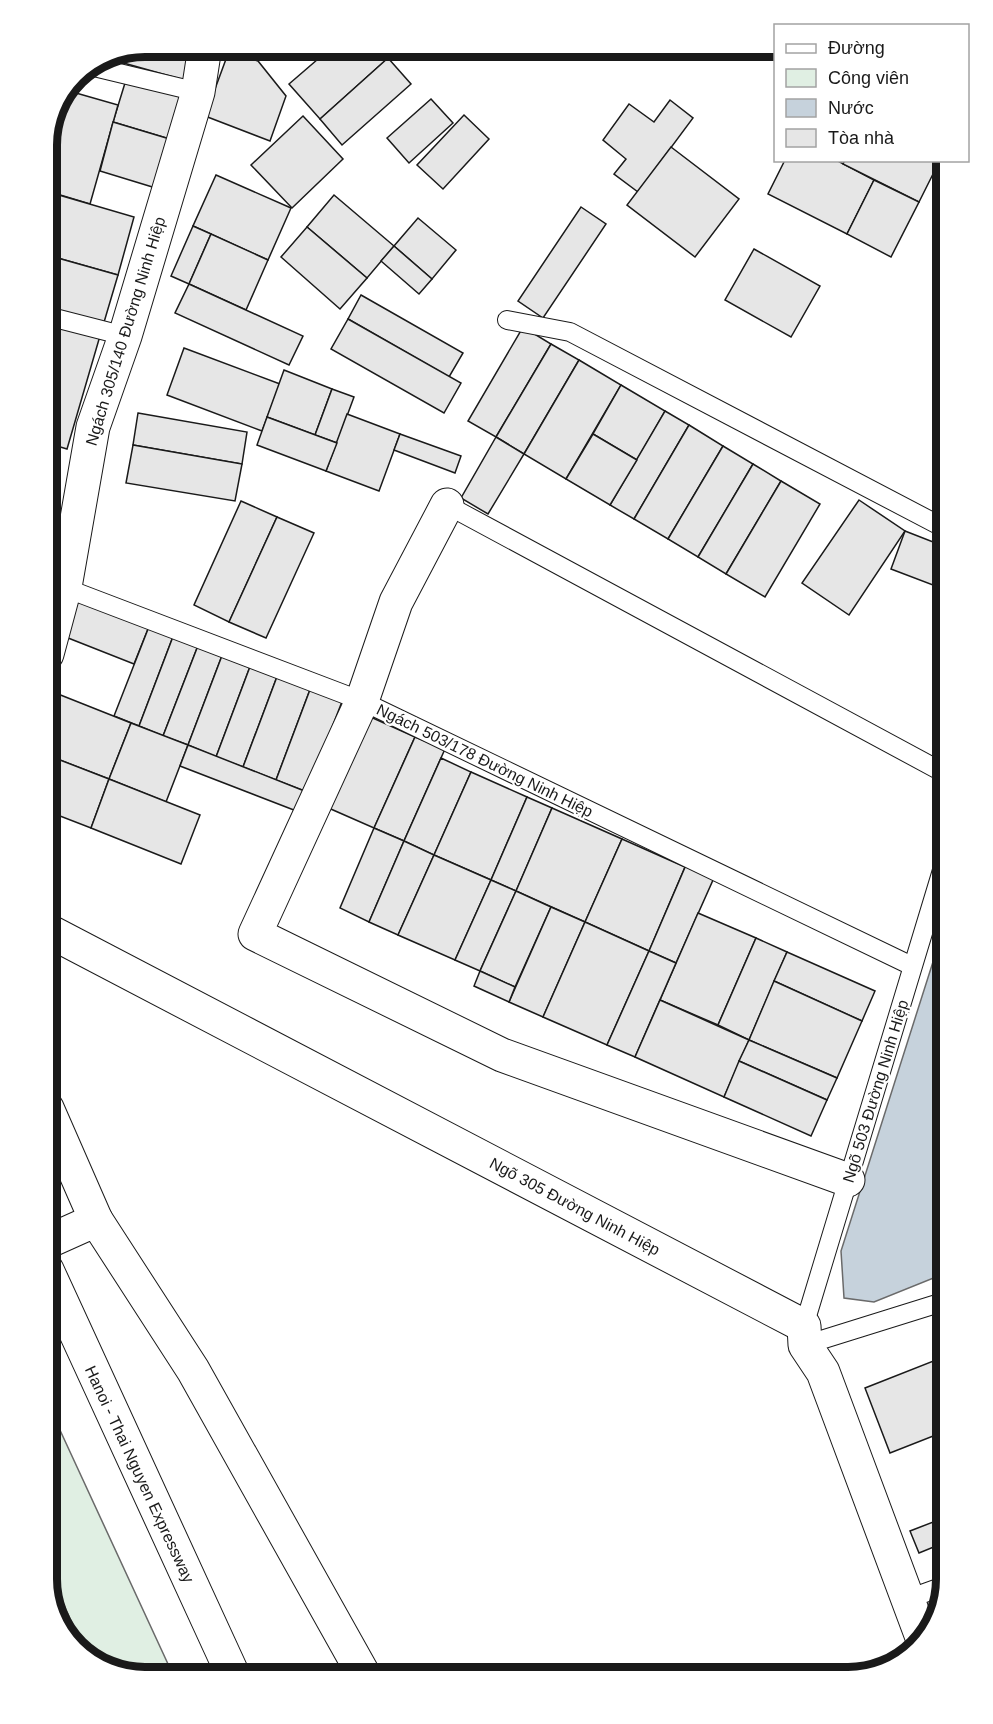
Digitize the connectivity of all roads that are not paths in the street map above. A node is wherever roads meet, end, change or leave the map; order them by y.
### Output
1 (203, 57) edge
2 (102, 69) edge
3 (198, 92) junction
4 (57, 319) edge
5 (507, 320) dead end
6 (125, 336) junction
7 (447, 505) joint
8 (936, 524) edge
9 (57, 580) edge
10 (57, 584) edge
11 (362, 701) junction
12 (936, 769) edge
13 (936, 889) edge
14 (57, 935) edge
15 (912, 966) junction
16 (57, 1133) edge
17 (848, 1180) junction
18 (96, 1220) junction
19 (57, 1249) edge
20 (57, 1279) edge
21 (936, 1303) edge
22 (804, 1335) junction
23 (935, 1589) edge
24 (908, 1599) junction
25 (920, 1630) edge
26 (230, 1667) edge
27 (359, 1667) edge

1 - 3 main road, Ngách 305/140 Đường Ninh Hiệp
2 - 3 lane
3 - 6 main road, Ngách 305/140 Đường Ninh Hiệp
4 - 6 lane
5 - 8 lane
6 - 9 main road, Ngách 305/140 Đường Ninh Hiệp
7 - 11 main road
7 - 12 lane
10 - 11 lane, Ngách 503/178 Đường Ninh Hiệp
11 - 15 lane, Ngách 503/178 Đường Ninh Hiệp
11 - 17 main road
13 - 15 lane, Ngõ 503 Đường Ninh Hiệp
14 - 22 main road, Ngõ 305 Đường Ninh Hiệp
15 - 17 lane, Ngõ 503 Đường Ninh Hiệp
16 - 18 main road
17 - 22 lane, Ngõ 503 Đường Ninh Hiệp
18 - 19 main road
18 - 27 main road
20 - 26 main road, Hanoi - Thai Nguyen Expressway
21 - 22 lane
22 - 24 main road, Ngõ 305 Đường Ninh Hiệp
23 - 24 lane
24 - 25 main road, Ngõ 305 Đường Ninh Hiệp

